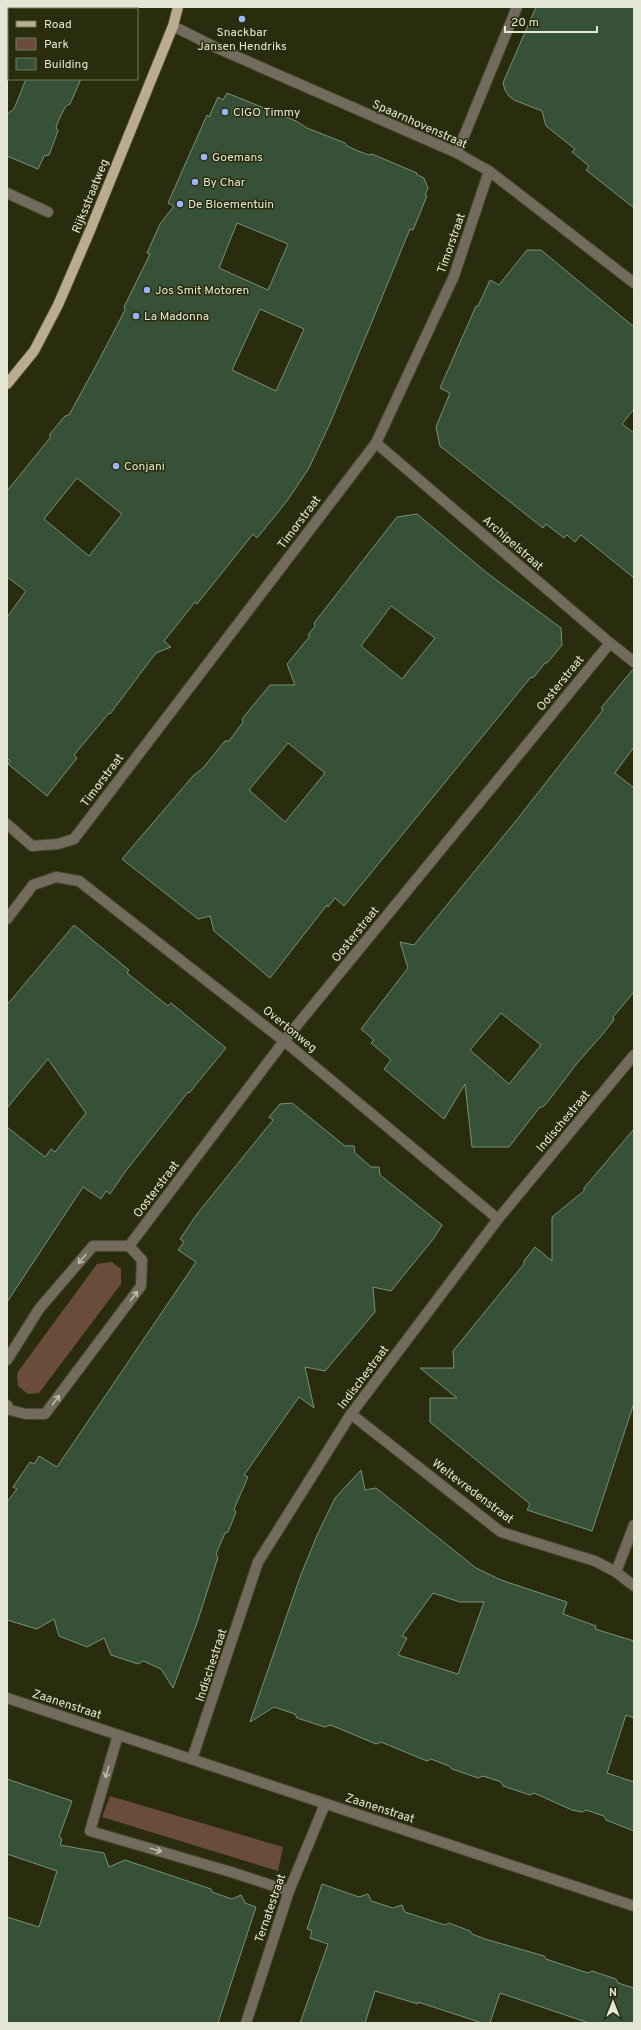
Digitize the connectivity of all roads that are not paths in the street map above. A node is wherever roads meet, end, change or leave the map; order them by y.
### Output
1 (178, 7) edge
2 (517, 7) edge
3 (173, 26) junction
4 (457, 153) junction
5 (489, 171) junction
6 (7, 193) edge
7 (48, 212) dead end
8 (634, 283) edge
9 (7, 384) edge
10 (376, 443) junction
11 (610, 643) junction
12 (634, 662) edge
13 (7, 824) edge
14 (7, 919) edge
15 (284, 1041) junction
16 (634, 1055) edge
17 (498, 1219) junction
18 (129, 1246) junction
19 (7, 1360) edge
20 (8, 1410) edge
21 (351, 1414) junction
22 (634, 1525) edge
23 (616, 1572) junction
24 (634, 1586) edge
25 (7, 1698) edge
26 (118, 1735) junction
27 (192, 1760) junction
28 (325, 1804) junction
29 (289, 1891) junction
30 (634, 1906) edge
31 (246, 2023) edge

1 - 3 main road, Rijksstraatweg
2 - 4 street
3 - 4 street, Spaarnhovenstraat
3 - 9 main road, Rijksstraatweg
4 - 5 street, Spaarnhovenstraat
5 - 8 street, Spaarnhovenstraat
5 - 10 street, Timorstraat
6 - 7 street
10 - 11 street, Archipelstraat
10 - 13 street, Timorstraat
11 - 12 street, Archipelstraat
11 - 15 street, Oosterstraat
14 - 15 street, Overtonweg
15 - 17 street, Overtonweg
15 - 18 street, Oosterstraat
16 - 17 street, Indischestraat
17 - 21 street, Indischestraat
18 -> 19 street
20 -> 18 street
21 - 23 street, Weltevredenstraat
21 - 27 street, Indischestraat
22 - 23 street
23 - 24 street, Weltevredenstraat
25 - 26 street, Zaanenstraat
26 - 27 street, Zaanenstraat
26 -> 29 street
27 - 28 street, Zaanenstraat
28 - 29 street, Ternatestraat
28 - 30 street, Zaanenstraat
29 - 31 street, Ternatestraat

